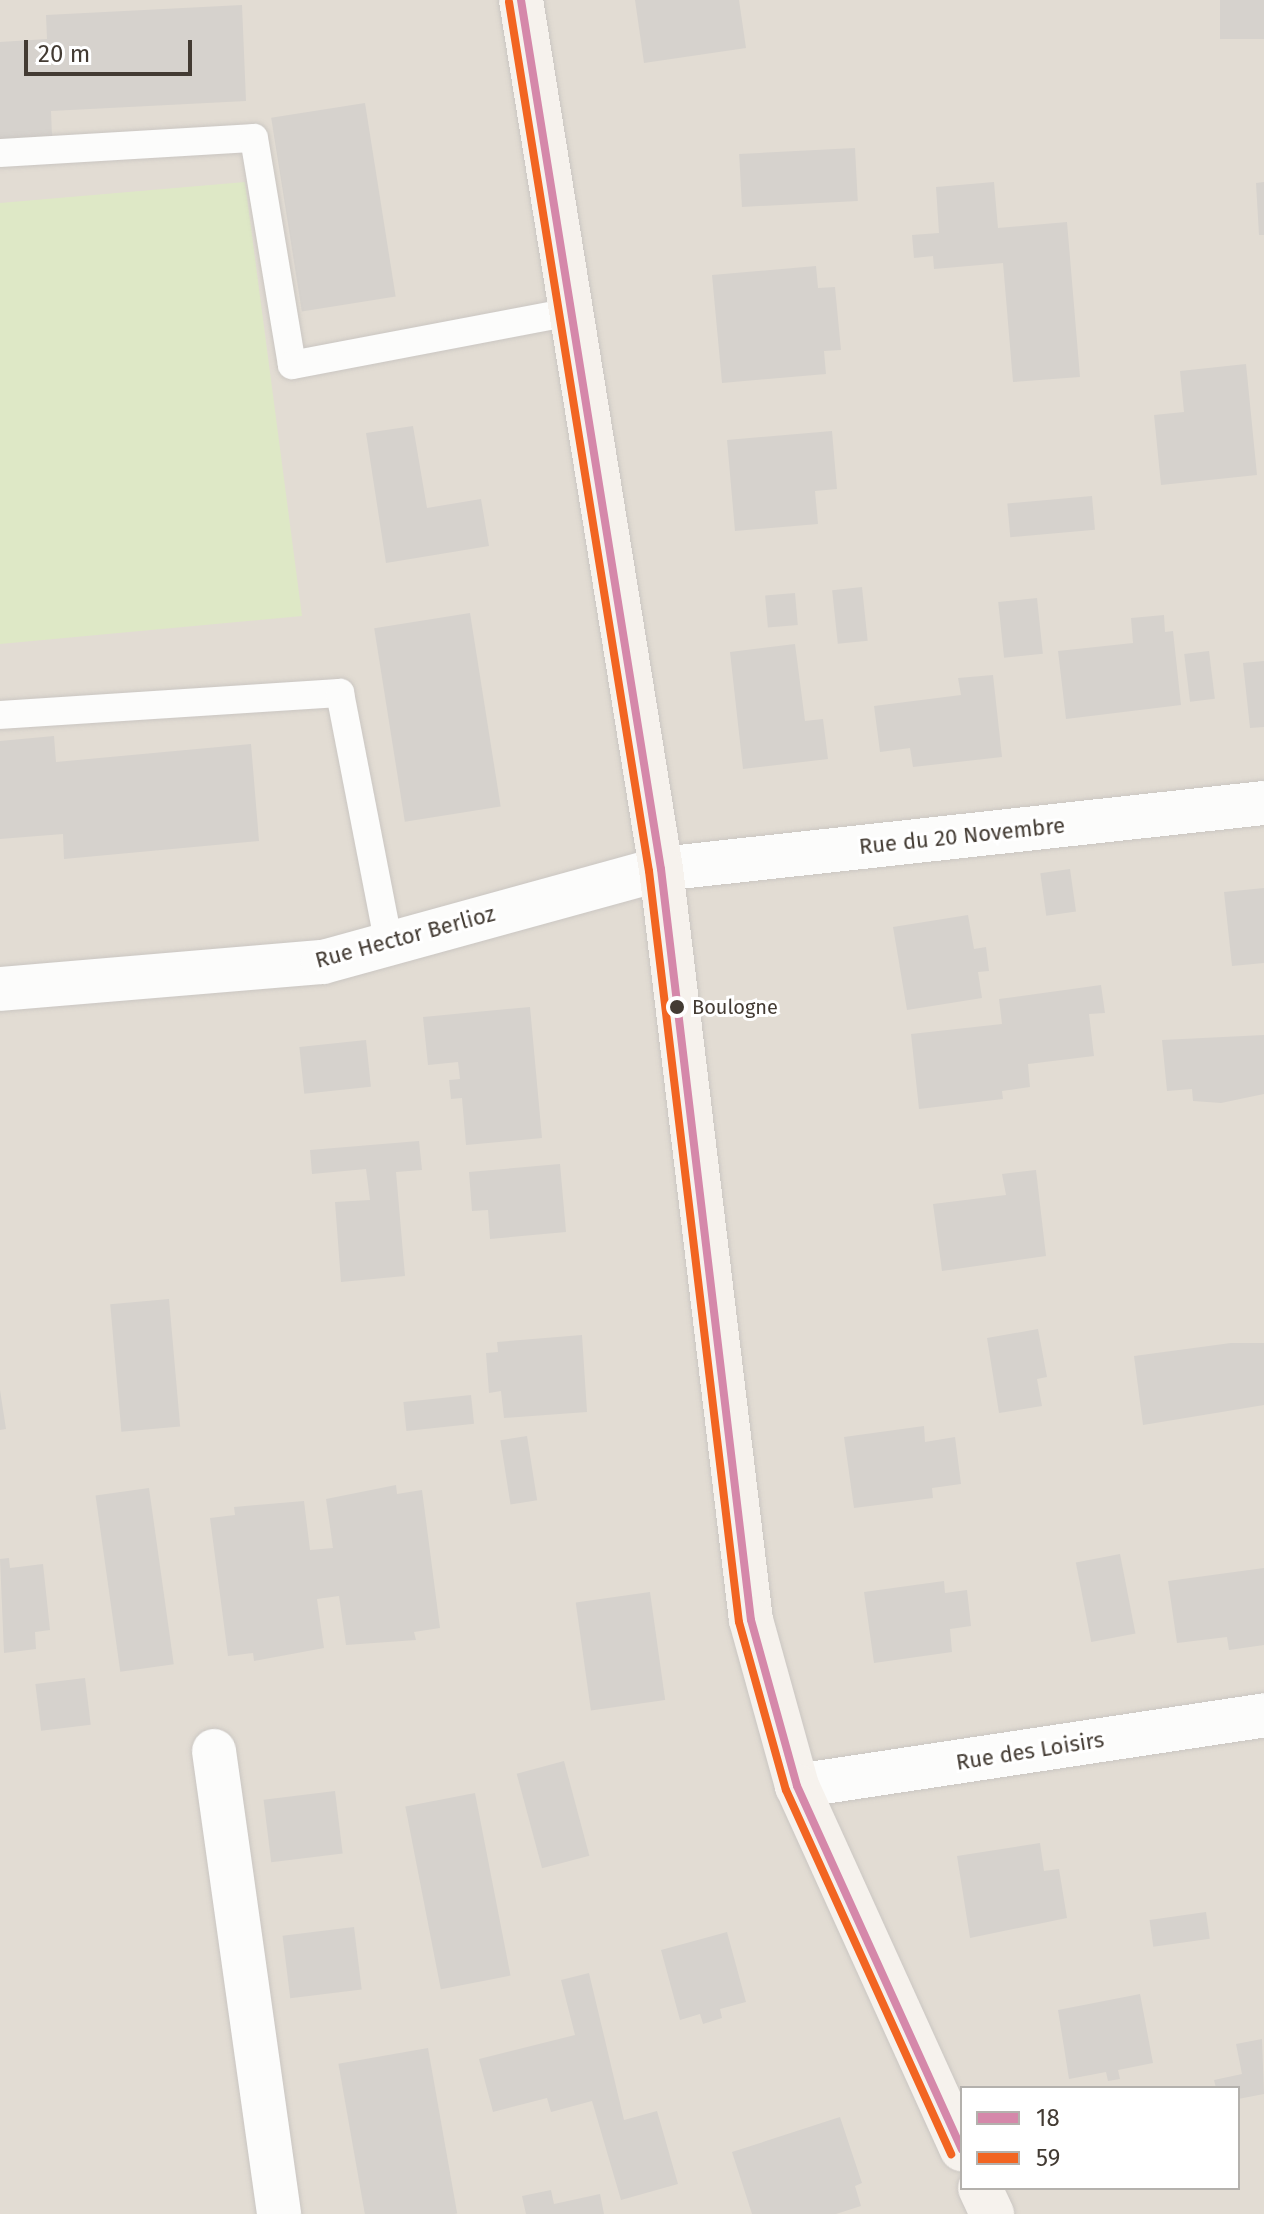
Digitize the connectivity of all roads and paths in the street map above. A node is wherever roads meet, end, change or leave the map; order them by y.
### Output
1 (521, 0) edge
2 (0, 153) edge
3 (571, 312) junction
4 (0, 715) edge
5 (1264, 803) edge
6 (661, 869) junction
7 (389, 944) junction
8 (0, 989) edge
9 (1264, 1715) edge
10 (214, 1751) dead end
11 (797, 1786) junction
12 (960, 2145) edge
13 (981, 2190) edge
14 (279, 2214) edge
15 (992, 2214) edge

1 - 3 main road
2 - 3 lane
3 - 6 main road
4 - 7 lane
5 - 6 street, Rue du 20 Novembre
6 - 7 street, Rue Hector Berlioz
6 - 11 main road
7 - 8 street, Rue Hector Berlioz
9 - 11 street, Rue des Loisirs
10 - 14 street
11 - 12 main road
13 - 15 main road

